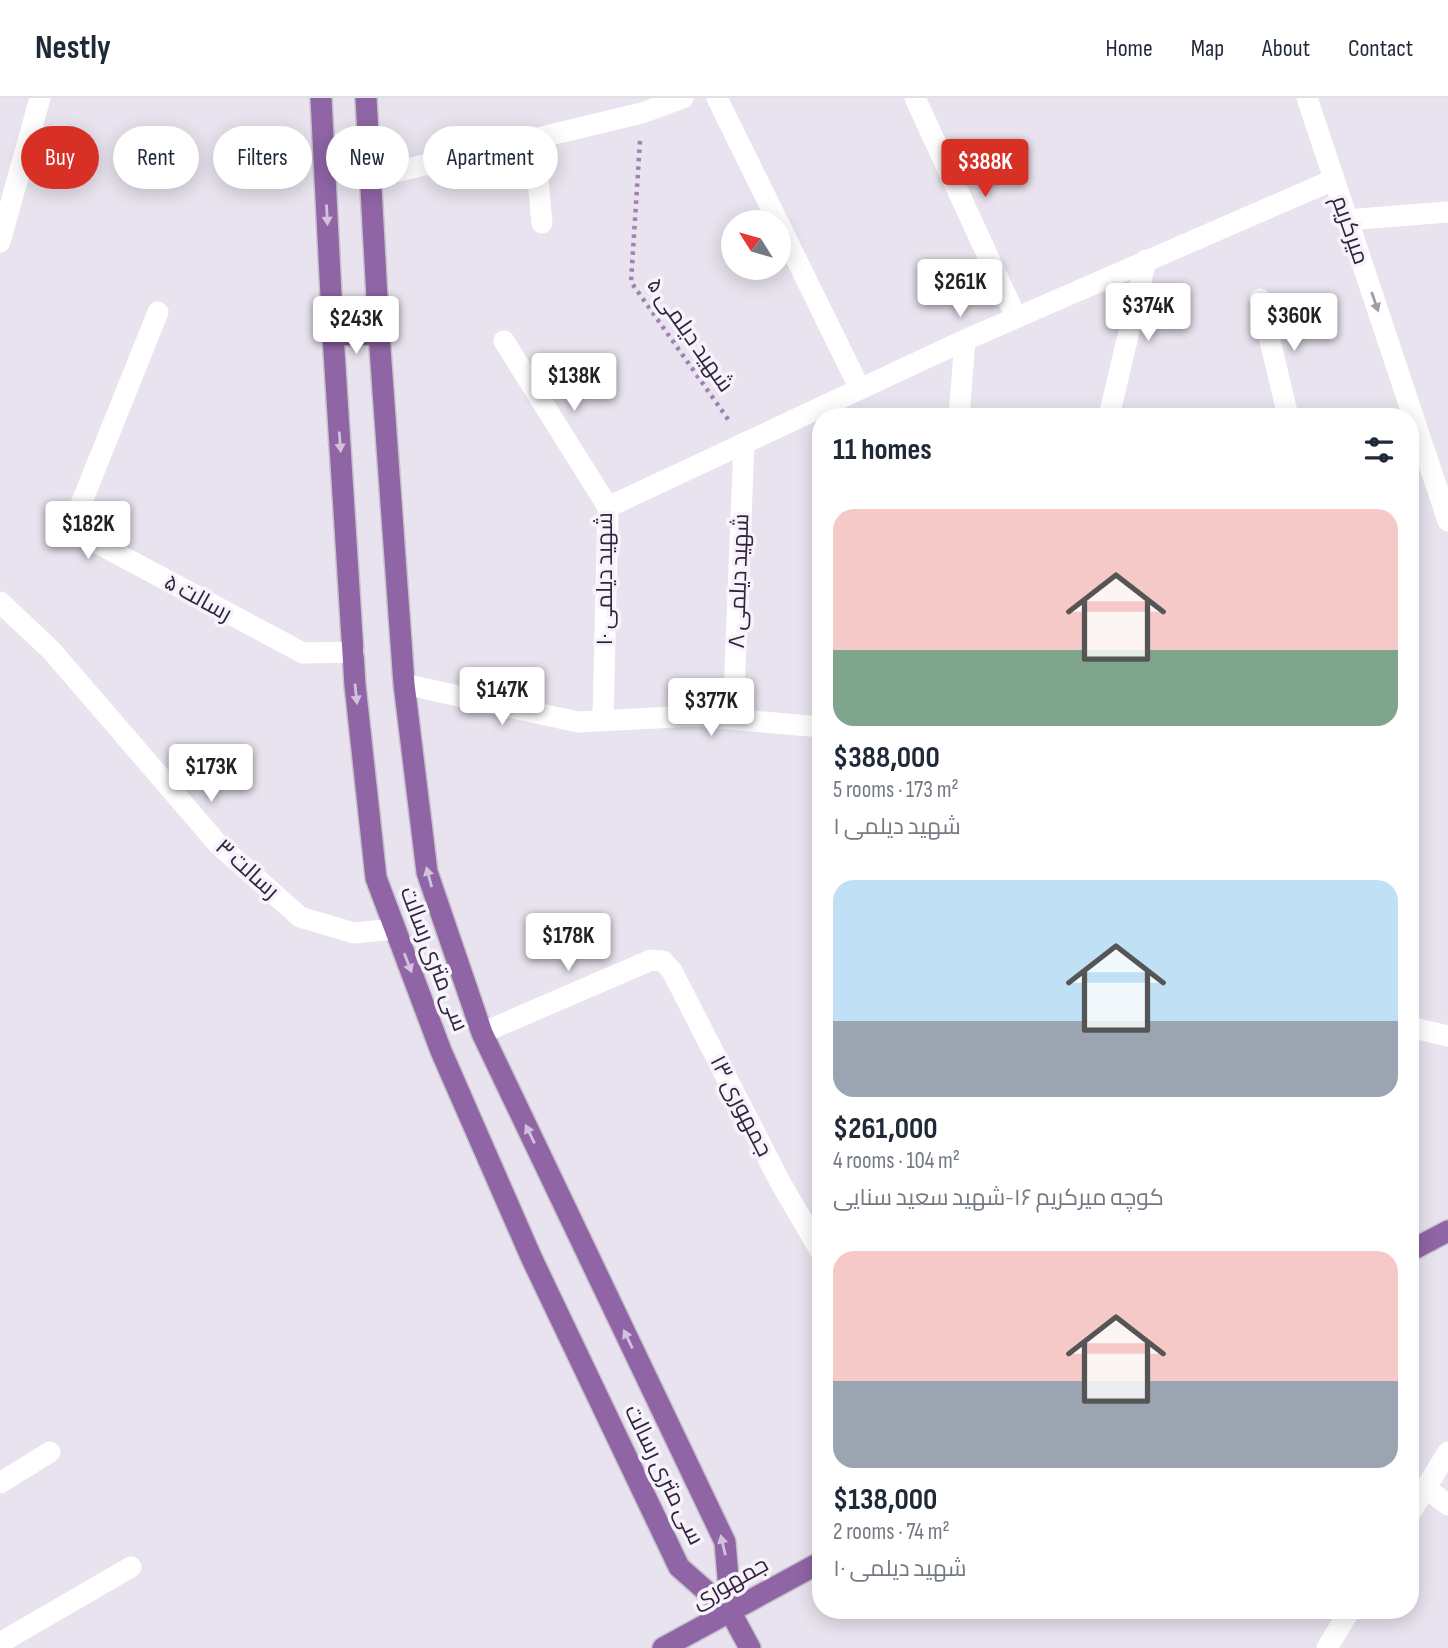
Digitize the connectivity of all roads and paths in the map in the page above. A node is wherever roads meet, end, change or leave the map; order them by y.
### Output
1 (40, 98) edge
2 (321, 98) edge
3 (366, 98) edge
4 (683, 98) edge
5 (717, 98) edge
6 (915, 98) edge
7 (1307, 98) edge
8 (642, 113) junction
9 (367, 126) edge
10 (558, 132) edge
11 (1333, 180) junction
12 (371, 189) edge
13 (539, 189) edge
14 (772, 210) edge
15 (1448, 212) edge
16 (1346, 220) junction
17 (542, 223) dead end
18 (0, 242) edge
19 (791, 249) edge
20 (1146, 260) junction
21 (1259, 299) dead end
22 (158, 312) dead end
23 (1016, 317) junction
24 (379, 334) junction
25 (332, 335) junction
26 (965, 340) junction
27 (504, 341) dead end
28 (860, 389) junction
29 (819, 408) edge
30 (961, 408) edge
31 (1111, 408) edge
32 (1287, 408) edge
33 (1407, 408) edge
34 (812, 411) edge
35 (744, 443) junction
36 (1419, 443) edge
37 (608, 507) junction
38 (1448, 521) edge
39 (0, 602) edge
40 (354, 652) junction
41 (404, 684) junction
42 (733, 719) junction
43 (603, 720) junction
44 (812, 726) edge
45 (395, 929) junction
46 (1419, 1029) edge
47 (482, 1033) junction
48 (1448, 1036) edge
49 (1448, 1231) edge
50 (812, 1237) edge
51 (1419, 1246) edge
52 (50, 1452) dead end
53 (1448, 1452) edge
54 (0, 1482) edge
55 (1426, 1488) junction
56 (1419, 1499) edge
57 (1448, 1505) edge
58 (131, 1567) dead end
59 (812, 1567) edge
60 (731, 1613) junction
61 (1345, 1619) edge
62 (0, 1643) edge
63 (663, 1648) edge
64 (750, 1648) edge
65 (1327, 1648) edge

1 - 18 street
2 -> 25 main road, سی متری رسالت
3 - 9 main road, سی متری رسالت
4 - 8 street
5 - 14 street
6 - 23 street
7 - 11 street, میرکریم
8 - 10 street
8 - 35 path, شهید دیلمی ۵
11 - 16 street, میرکریم
11 - 20 street
12 - 24 main road, سی متری رسالت
13 - 17 street
15 - 16 street
16 -> 33 street, میرکریم
19 - 28 street
20 - 23 street
20 - 31 street
21 - 32 street
22 - 40 street, ۵ رسالت
23 - 26 street
24 - 25 main road
24 - 41 main road, سی متری رسالت
25 -> 40 main road, سی متری رسالت
26 - 28 street
26 - 30 street
27 - 37 street, ۱۰ شهید دیلمی
28 - 29 street
34 - 35 street
35 - 37 street
35 - 42 street, ۸ شهید دیلمی
36 - 38 street, میرکریم
37 - 43 street, ۱۰ شهید دیلمی
39 - 45 street, ۳ رسالت
40 -> 45 main road, سی متری رسالت
41 - 43 street
47 -> 41 main road, سی متری رسالت
42 - 43 street
42 - 44 street
45 -> 60 main road, سی متری رسالت
46 - 48 street
47 - 50 street, ۱۳ جمهوری
60 -> 47 main road, سی متری رسالت
49 - 51 main road
52 - 54 street
53 - 55 street
55 - 56 street
55 - 57 street
58 - 62 street
59 - 60 main road, جمهوری
60 - 63 main road, جمهوری
60 - 64 main road
61 - 65 street

